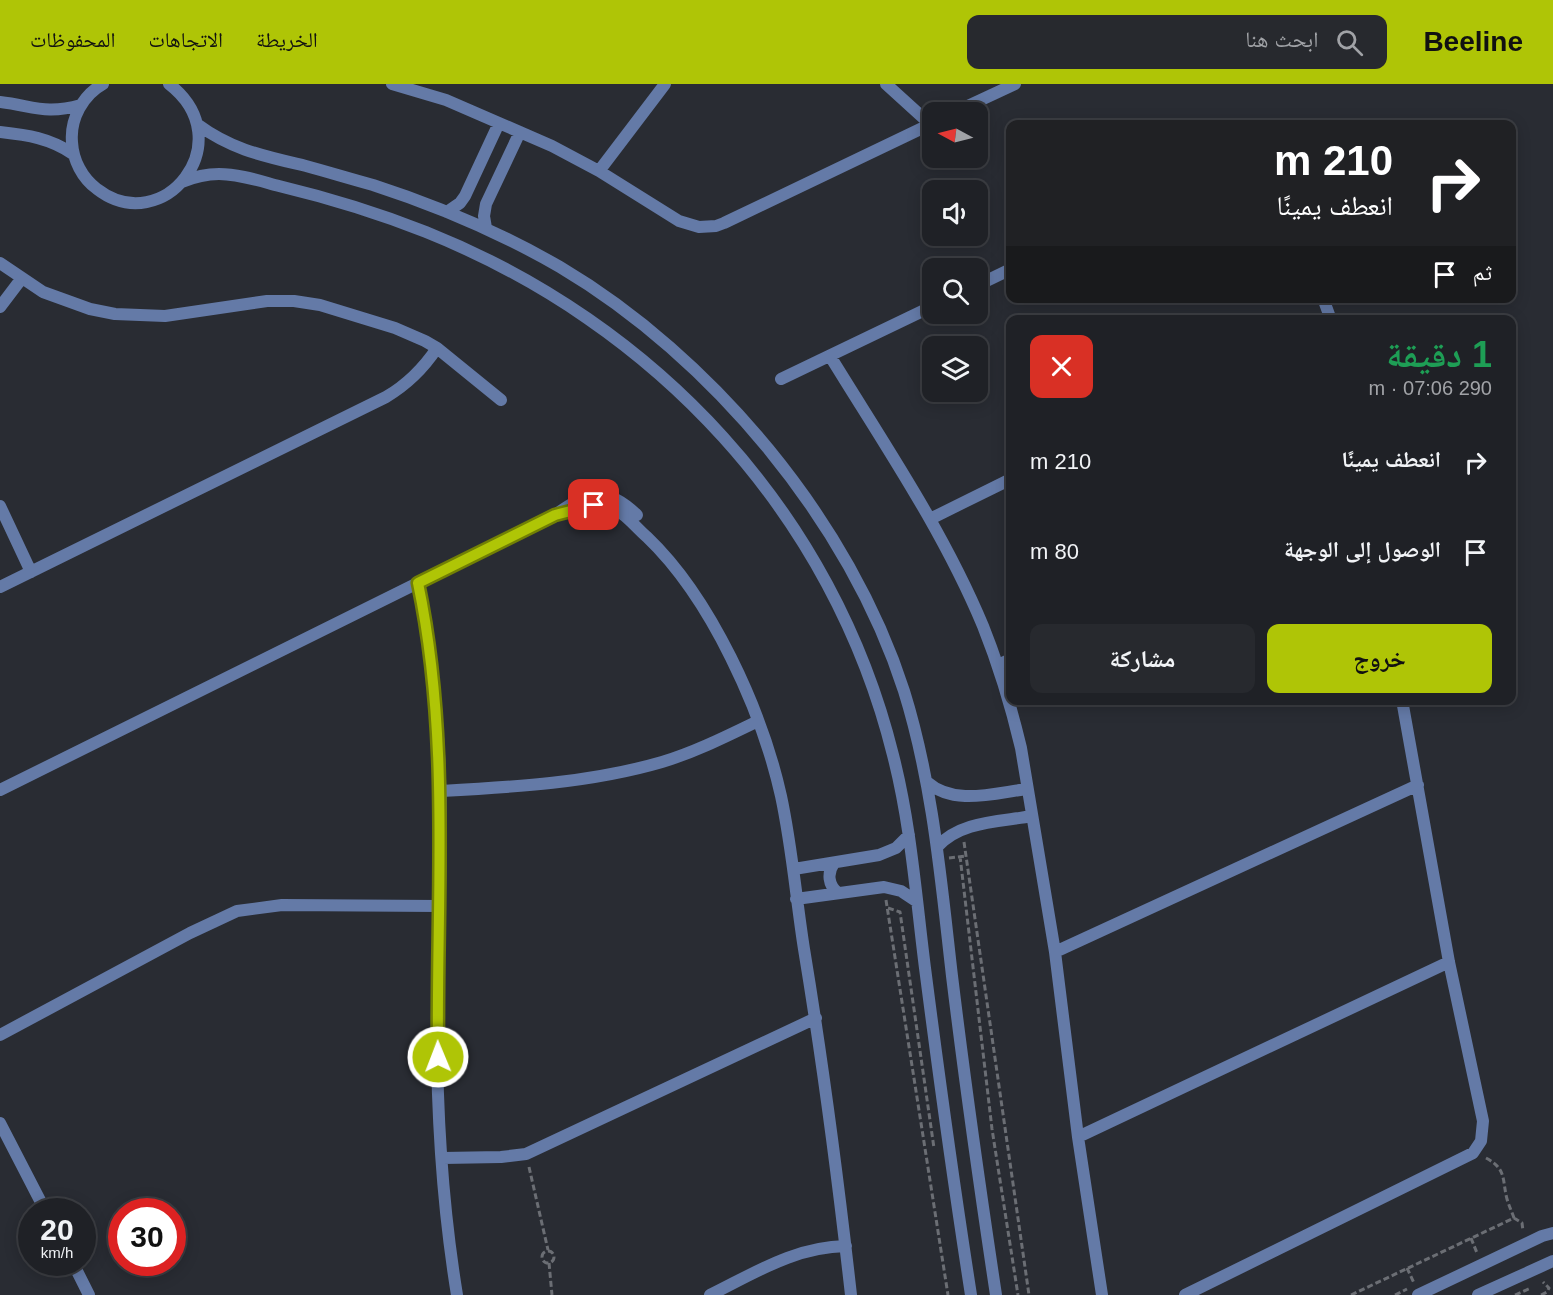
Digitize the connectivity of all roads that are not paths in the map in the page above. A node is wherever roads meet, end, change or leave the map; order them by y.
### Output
1 (103, 84) edge
2 (169, 84) edge
3 (392, 84) edge
4 (665, 84) edge
5 (886, 84) edge
6 (1015, 84) edge
7 (406, 86) edge
8 (0, 102) edge
9 (976, 102) edge
10 (81, 105) junction
11 (922, 115) edge
12 (499, 123) junction
13 (197, 124) junction
14 (922, 129) edge
15 (0, 132) edge
16 (520, 132) junction
17 (74, 154) junction
18 (599, 171) junction
19 (182, 182) junction
20 (447, 212) junction
21 (486, 228) junction
22 (0, 263) edge
23 (1006, 271) edge
24 (22, 278) junction
25 (988, 280) edge
26 (0, 307) edge
27 (922, 311) edge
28 (437, 348) junction
29 (830, 356) junction
30 (781, 380) dead end
31 (501, 400) dead end
32 (1006, 481) edge
33 (0, 506) edge
34 (930, 519) junction
35 (32, 572) junction
36 (418, 583) junction
37 (0, 587) edge
38 (1006, 661) edge
39 (998, 665) junction
40 (1006, 694) edge
41 (1009, 705) edge
42 (1403, 705) edge
43 (758, 721) junction
44 (927, 782) junction
45 (1418, 785) junction
46 (1027, 789) junction
47 (0, 790) edge
48 (440, 791) junction
49 (1032, 816) junction
50 (909, 835) junction
51 (937, 847) junction
52 (834, 863) junction
53 (794, 869) junction
54 (838, 893) junction
55 (796, 899) junction
56 (916, 901) junction
57 (440, 906) junction
58 (1055, 952) junction
59 (1449, 962) junction
60 (816, 1018) junction
61 (0, 1035) edge
62 (0, 1123) edge
63 (1078, 1137) junction
64 (443, 1158) junction
65 (39, 1198) edge
66 (1553, 1233) edge
67 (846, 1246) junction
68 (1553, 1261) edge
69 (80, 1276) edge
70 (89, 1295) edge
71 (457, 1295) edge
72 (710, 1295) edge
73 (851, 1295) edge
74 (970, 1295) edge
75 (996, 1295) edge
76 (1102, 1295) edge
77 (1185, 1295) edge
78 (1418, 1295) edge
79 (1478, 1295) edge

1 - 10 street
2 - 13 street
3 - 7 street
4 - 18 street
5 - 11 street
6 - 9 street
7 - 12 street
8 - 10 street
10 - 17 street
12 - 16 street
12 - 20 street
13 - 19 street
13 - 20 street
14 - 18 street
15 - 17 street
16 - 18 street
16 - 21 street
17 - 19 street
19 - 50 street
20 - 21 street
21 - 44 street
22 - 24 street
23 - 25 street
24 - 26 street
24 - 28 street
27 - 29 street
28 - 31 street
28 - 35 street
29 - 30 street
29 - 34 street
32 - 34 street
33 - 35 street
34 - 39 street
35 - 37 street
36 - 43 street
36 - 47 street
36 - 48 street
38 - 39 street
39 - 40 street
41 - 46 street
42 - 45 street
43 - 48 street
43 - 53 street
44 - 46 street
44 - 51 street
45 - 58 street
45 - 59 street
46 - 49 street
48 - 57 street
49 - 51 street
49 - 58 street
50 - 52 street
50 - 56 street
51 - 75 street
52 - 53 street
52 - 54 street
53 - 55 street
54 - 55 street
54 - 56 street
55 - 60 street
56 - 74 street
57 - 61 street
57 - 64 street
58 - 63 street
59 - 63 street
59 - 77 street
60 - 64 street
60 - 67 street
62 - 65 street
63 - 76 street
64 - 71 street
66 - 78 street
67 - 72 street
67 - 73 street
68 - 79 street
69 - 70 street

